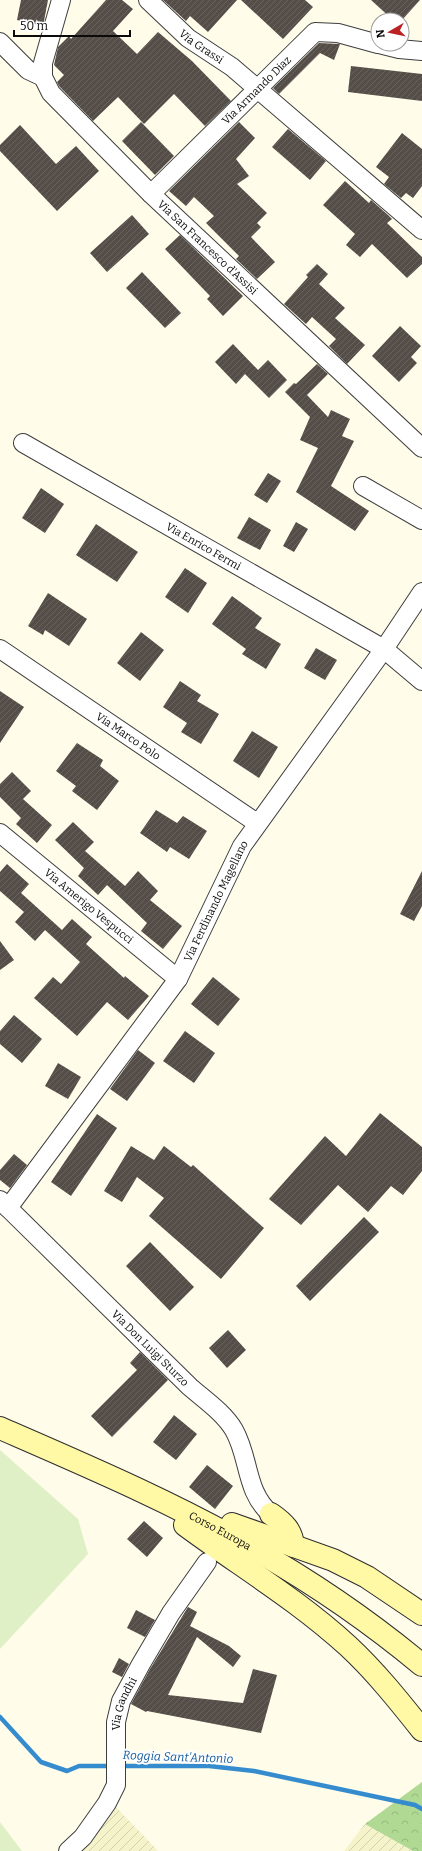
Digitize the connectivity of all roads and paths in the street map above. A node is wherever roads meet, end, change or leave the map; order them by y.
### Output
1 (62, 0) edge
2 (148, 0) edge
3 (0, 42) edge
4 (370, 42) edge
5 (410, 51) edge
6 (422, 52) edge
7 (43, 78) junction
8 (257, 89) junction
9 (152, 194) junction
10 (422, 230) edge
11 (23, 443) dead end
12 (422, 448) edge
13 (363, 486) dead end
14 (422, 520) edge
15 (422, 592) edge
16 (0, 649) edge
17 (384, 649) junction
18 (422, 681) edge
19 (257, 823) junction
20 (0, 833) edge
21 (178, 979) junction
22 (3, 1204) edge
23 (0, 1428) edge
24 (136, 1488) junction
25 (271, 1514) joint
26 (293, 1546) junction
27 (212, 1555) junction
28 (422, 1614) edge
29 (414, 1658) edge
30 (422, 1730) edge
31 (68, 1851) edge

1 - 7 street
2 - 8 street, Via Grassi
3 - 7 street, Via San Francesco d'Assisi
4 - 8 street, Via Armando Diaz
5 - 6 street, Via Armando Diaz
7 - 9 street, Via San Francesco d'Assisi
8 - 9 street, Via Armando Diaz
8 - 10 street, Via Grassi
9 - 12 street, Via San Francesco d'Assisi
11 - 17 street, Via Enrico Fermi
13 - 14 street
15 - 17 street, Via Ferdinando Magellano
16 - 19 street, Via Marco Polo
17 - 18 street, Via Enrico Fermi
17 - 19 street, Via Ferdinando Magellano
19 - 21 street, Via Ferdinando Magellano
20 - 21 street, Via Amerigo Vespucci
21 - 22 street, Via Ferdinando Magellano
22 - 25 street, Via Don Luigi Sturzo
23 - 24 main road, Corso Europa
24 - 26 main road
24 - 27 main road
24 - 29 main road, Corso Europa
25 - 26 main road
26 - 28 main road
27 - 30 main road
27 - 31 street, Via Gandhi

